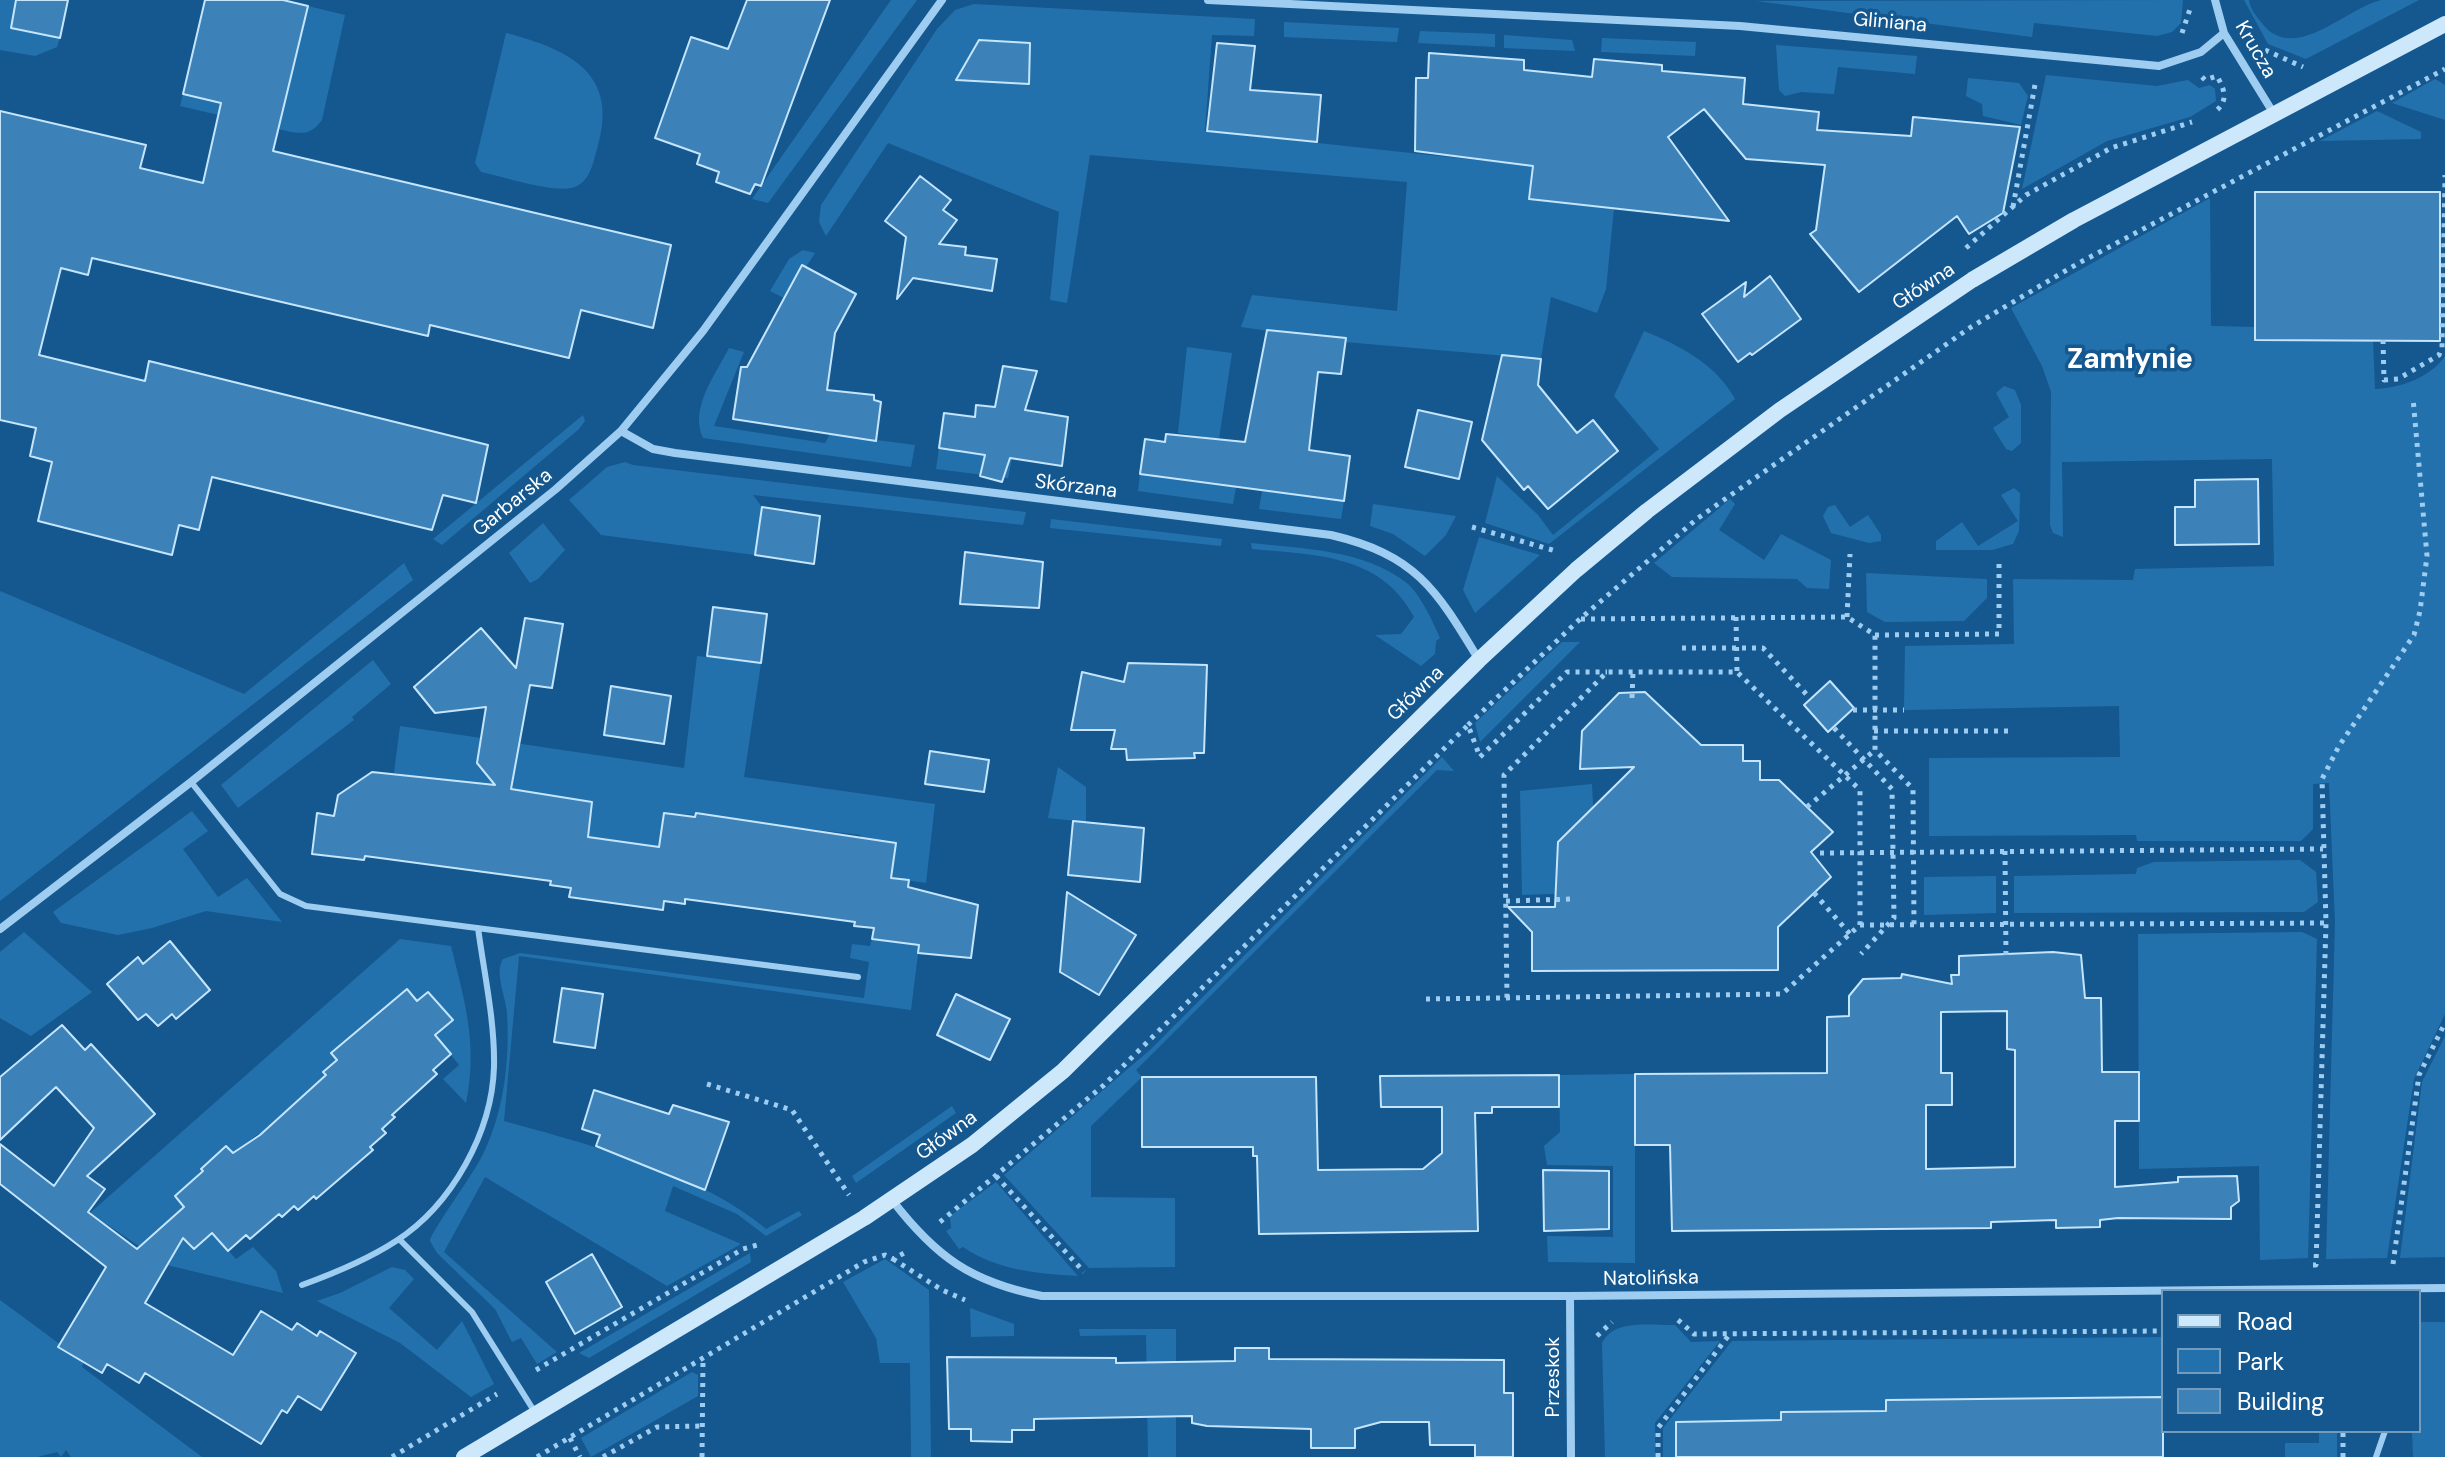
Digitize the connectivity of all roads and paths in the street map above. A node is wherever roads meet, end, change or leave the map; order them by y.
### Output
1 (942, 0) edge
2 (1208, 0) edge
3 (2190, 0) edge
4 (2215, 0) edge
5 (2444, 28) edge
6 (2224, 33) junction
7 (2175, 40) dead end
8 (2040, 55) junction
9 (2445, 69) edge
10 (2274, 114) junction
11 (2445, 175) edge
12 (2012, 207) dead end
13 (2383, 340) dead end
14 (2413, 398) dead end
15 (621, 431) junction
16 (1472, 527) dead end
17 (1557, 552) dead end
18 (1850, 554) dead end
19 (1999, 562) dead end
20 (1736, 617) junction
21 (1847, 617) junction
22 (1580, 619) junction
23 (1875, 635) junction
24 (1682, 648) dead end
25 (1736, 648) junction
26 (1479, 660) junction
27 (1607, 672) junction
28 (1633, 672) junction
29 (1737, 672) junction
30 (1809, 697) dead end
31 (1632, 698) dead end
32 (1853, 710) dead end
33 (1874, 710) junction
34 (1904, 710) dead end
35 (1468, 725) dead end
36 (1834, 728) dead end
37 (1874, 731) junction
38 (2008, 731) dead end
39 (1875, 750) junction
40 (1480, 757) dead end
41 (1864, 759) junction
42 (1844, 775) junction
43 (191, 782) junction
44 (1807, 807) dead end
45 (2323, 849) junction
46 (2005, 851) junction
47 (1860, 852) junction
48 (1893, 852) junction
49 (1913, 852) junction
50 (1820, 853) dead end
51 (1814, 893) dead end
52 (1574, 899) dead end
53 (1506, 901) junction
54 (2326, 923) junction
55 (2006, 924) junction
56 (1860, 925) junction
57 (1888, 925) junction
58 (1914, 925) junction
59 (478, 928) junction
60 (0, 929) edge
61 (1850, 934) junction
62 (1861, 954) dead end
63 (2006, 958) dead end
64 (858, 977) dead end
65 (1507, 998) junction
66 (1426, 999) dead end
67 (2445, 1023) edge
68 (707, 1084) dead end
69 (996, 1176) dead end
70 (892, 1200) junction
71 (864, 1218) junction
72 (399, 1239) junction
73 (865, 1252) dead end
74 (893, 1259) dead end
75 (2300, 1265) dead end
76 (2393, 1265) dead end
77 (839, 1267) dead end
78 (1086, 1274) dead end
79 (302, 1285) dead end
80 (2445, 1288) edge
81 (2414, 1289) edge
82 (2161, 1292) edge
83 (1570, 1296) junction
84 (971, 1303) dead end
85 (1621, 1319) dead end
86 (1663, 1319) dead end
87 (2161, 1331) edge
88 (1729, 1334) junction
89 (1596, 1341) dead end
90 (703, 1359) dead end
91 (536, 1414) junction
92 (702, 1426) junction
93 (2343, 1433) edge
94 (2384, 1433) edge
95 (570, 1438) dead end
96 (464, 1457) edge
97 (580, 1457) edge
98 (603, 1457) edge
99 (702, 1457) edge
100 (1571, 1457) edge
101 (1658, 1457) edge
102 (2343, 1457) edge
103 (2376, 1457) edge

1 - 15 street, Garbarska
2 - 8 street, Gliniana
3 - 7 path
4 - 6 street, Krucza
5 - 10 street, Główna
6 - 8 street, Gliniana
6 - 10 street, Krucza
8 - 12 path
9 - 22 path
10 - 26 street, Główna
11 - 13 path
14 - 45 path
15 - 26 street, Skórzana
15 - 43 street, Garbarska
16 - 17 path
18 - 21 path
19 - 23 path
20 - 21 path
20 - 22 path
20 - 25 path
21 - 23 path
22 - 35 path
23 - 33 path
24 - 25 path
25 - 29 path
25 - 30 path
26 - 70 street, Główna
27 - 28 path
27 - 40 path
27 - 53 path
28 - 29 path
28 - 31 path
29 - 42 path
32 - 33 path
33 - 34 path
33 - 37 path
36 - 41 path
37 - 38 path
37 - 39 path
39 - 41 path
39 - 49 path
41 - 42 path
41 - 48 path
42 - 44 path
42 - 47 path
43 - 59 lane
43 - 60 street, Garbarska
45 - 46 path
45 - 54 path
46 - 49 path
46 - 55 path
47 - 48 path
47 - 50 path
47 - 56 path
48 - 49 path
48 - 57 path
49 - 58 path
51 - 61 path
52 - 53 path
53 - 65 path
54 - 55 path
54 - 75 path
55 - 58 path
55 - 63 path
56 - 57 path
56 - 61 path
57 - 58 path
57 - 62 path
59 - 64 lane
59 - 72 lane
61 - 65 path
65 - 66 path
67 - 76 path
68 - 71 path
69 - 78 path
70 - 71 street, Główna
70 - 83 street, Natolińska
71 - 91 street, Główna
72 - 79 lane
72 - 91 lane
73 - 77 path
74 - 84 path
80 - 81 street, Natolińska
82 - 83 street, Natolińska
83 - 100 street, Przeskok
85 - 89 path
86 - 88 path
87 - 88 path
88 - 101 path
90 - 92 path
91 - 96 street, Główna
92 - 98 path
92 - 99 path
93 - 102 path
94 - 103 lane
95 - 97 path

